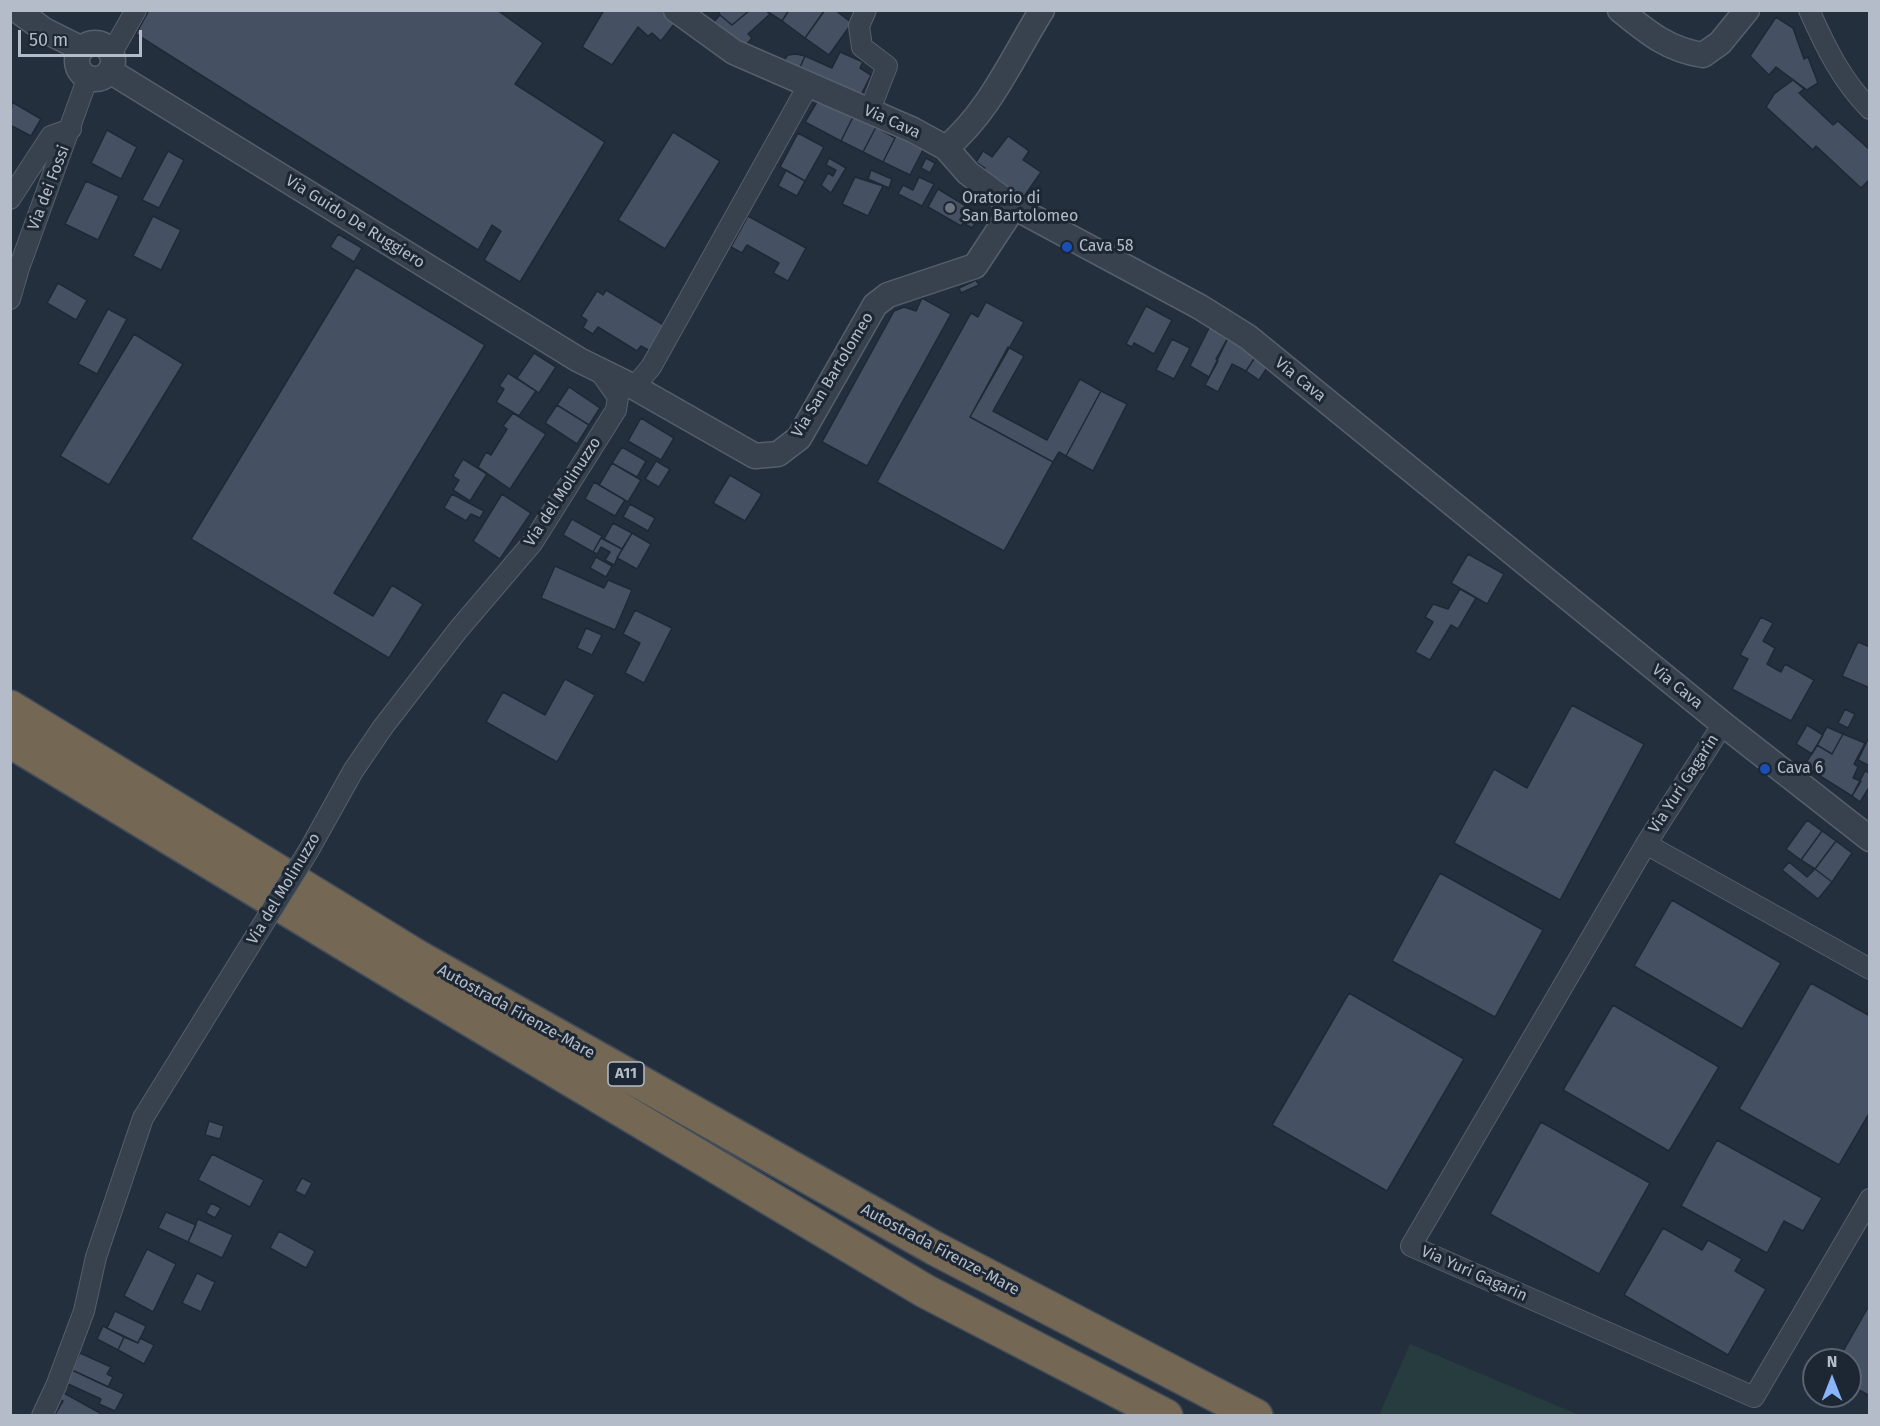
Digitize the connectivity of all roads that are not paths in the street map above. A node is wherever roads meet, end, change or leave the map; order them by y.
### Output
1 (17, 10) edge
2 (136, 10) edge
3 (676, 10) edge
4 (866, 10) edge
5 (1042, 10) edge
6 (1620, 10) edge
7 (1747, 10) edge
8 (1809, 10) edge
9 (103, 67) junction
10 (809, 84) junction
11 (1869, 109) edge
12 (868, 112) junction
13 (71, 129) junction
14 (946, 148) junction
15 (10, 199) edge
16 (1014, 207) junction
17 (10, 299) edge
18 (600, 372) junction
19 (634, 387) junction
20 (616, 410) joint
21 (10, 707) edge
22 (1723, 724) junction
23 (10, 741) edge
24 (1867, 831) edge
25 (1646, 844) junction
26 (1869, 969) edge
27 (1869, 1199) edge
28 (42, 1416) edge
29 (1166, 1416) edge
30 (1256, 1416) edge

1 - 9 street
2 - 9 street, Via dei Fossi
3 - 10 street, Via Cava
4 - 12 street
5 - 14 street
6 - 7 street
8 - 11 street
9 - 13 street, Via dei Fossi
9 - 18 street, Via Guido De Ruggiero
10 - 12 street, Via Cava
10 - 19 street
12 - 14 street, Via Cava
13 - 15 street
13 - 17 street, Via dei Fossi
14 - 16 street, Via Cava
16 - 19 street, Via San Bartolomeo
16 - 22 street, Via Cava
18 - 19 street, Via Guido De Ruggiero
18 - 20 street, Via Guido De Ruggiero
20 - 28 street, Via del Molinuzzo, bridge
21 - 30 highway, Autostrada Firenze-Mare / A11
22 - 24 street, Via Cava
22 - 25 street, Via Yuri Gagarin
23 - 29 highway, Autostrada Firenze-Mare / A11
25 - 26 street, Via Yuri Gagarin
25 - 27 street, Via Yuri Gagarin

